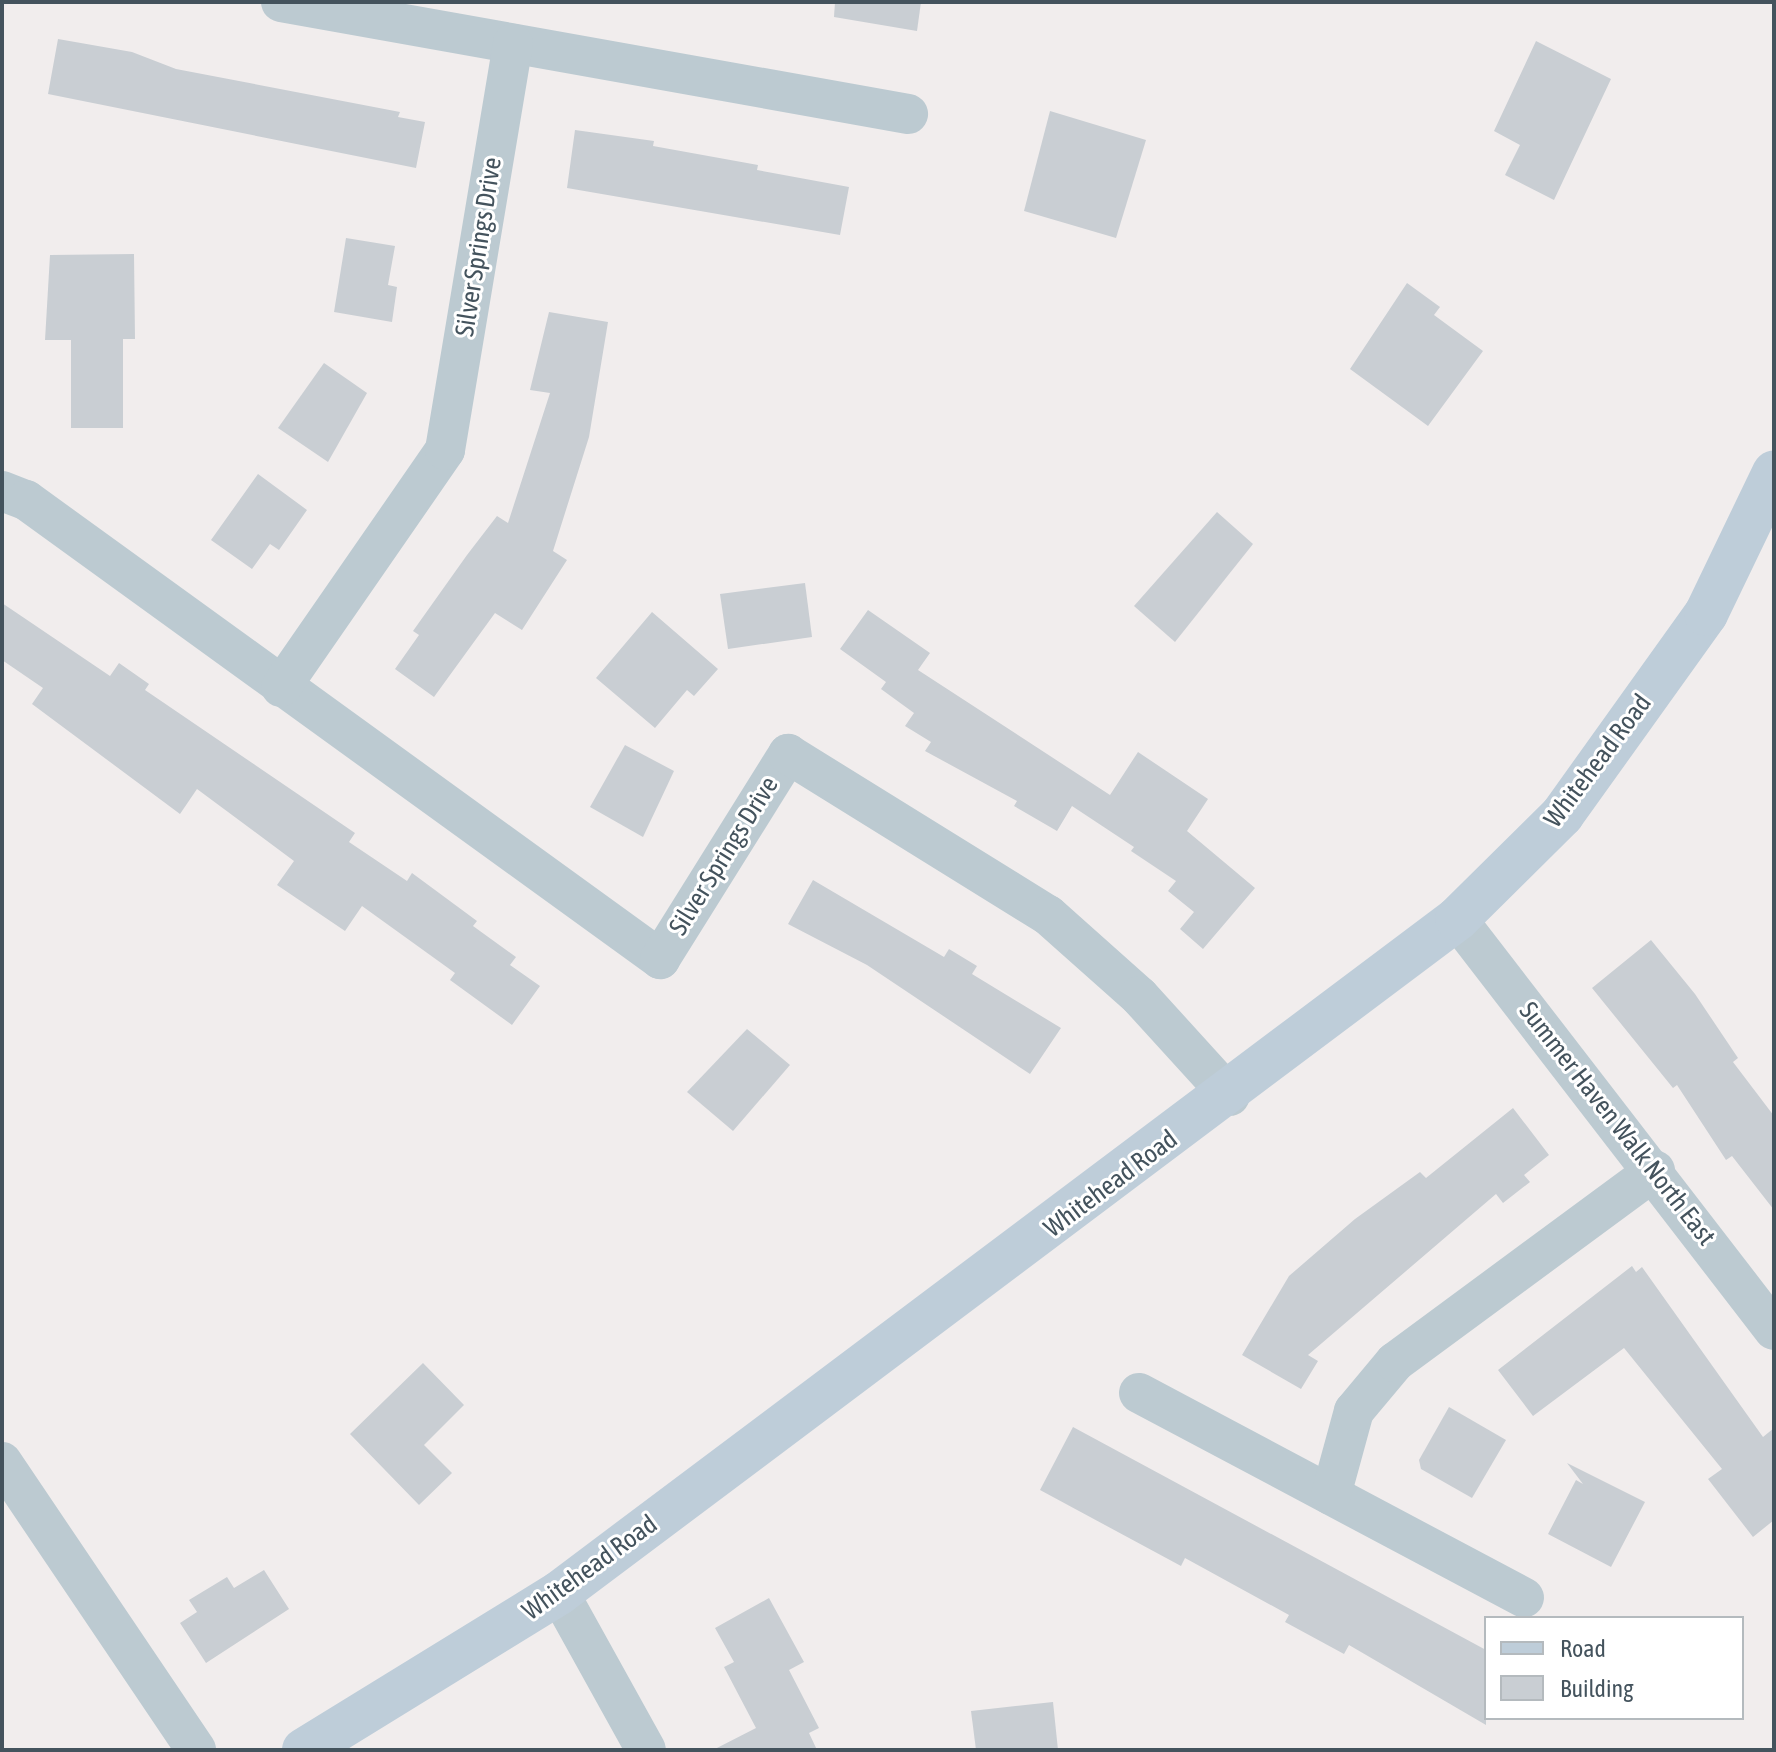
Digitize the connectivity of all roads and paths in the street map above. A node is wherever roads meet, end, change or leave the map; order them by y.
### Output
1 (281, 2) edge
2 (513, 44) junction
3 (908, 114) dead end
4 (1774, 473) edge
5 (2, 491) edge
6 (1764, 525) edge
7 (281, 687) junction
8 (1457, 919) junction
9 (1230, 1096) junction
10 (1655, 1170) junction
11 (1774, 1330) edge
12 (1139, 1393) dead end
13 (2, 1462) edge
14 (1331, 1495) junction
15 (559, 1593) junction
16 (1524, 1598) dead end
17 (196, 1750) edge
18 (304, 1750) edge
19 (646, 1750) edge

1 - 2 street
2 - 3 street
2 - 7 street, Silver Springs Drive
4 - 6 street, Whitehead Road
5 - 7 street, Silver Springs Drive
6 - 8 street, Whitehead Road
7 - 9 street, Silver Springs Drive
8 - 9 street, Whitehead Road
8 - 10 street, Summer Haven Walk North East
9 - 15 street, Whitehead Road
10 - 11 street, Summer Haven Walk North East
10 - 14 street
12 - 14 street
13 - 17 street
14 - 16 street
15 - 18 street, Whitehead Road
15 - 19 street

